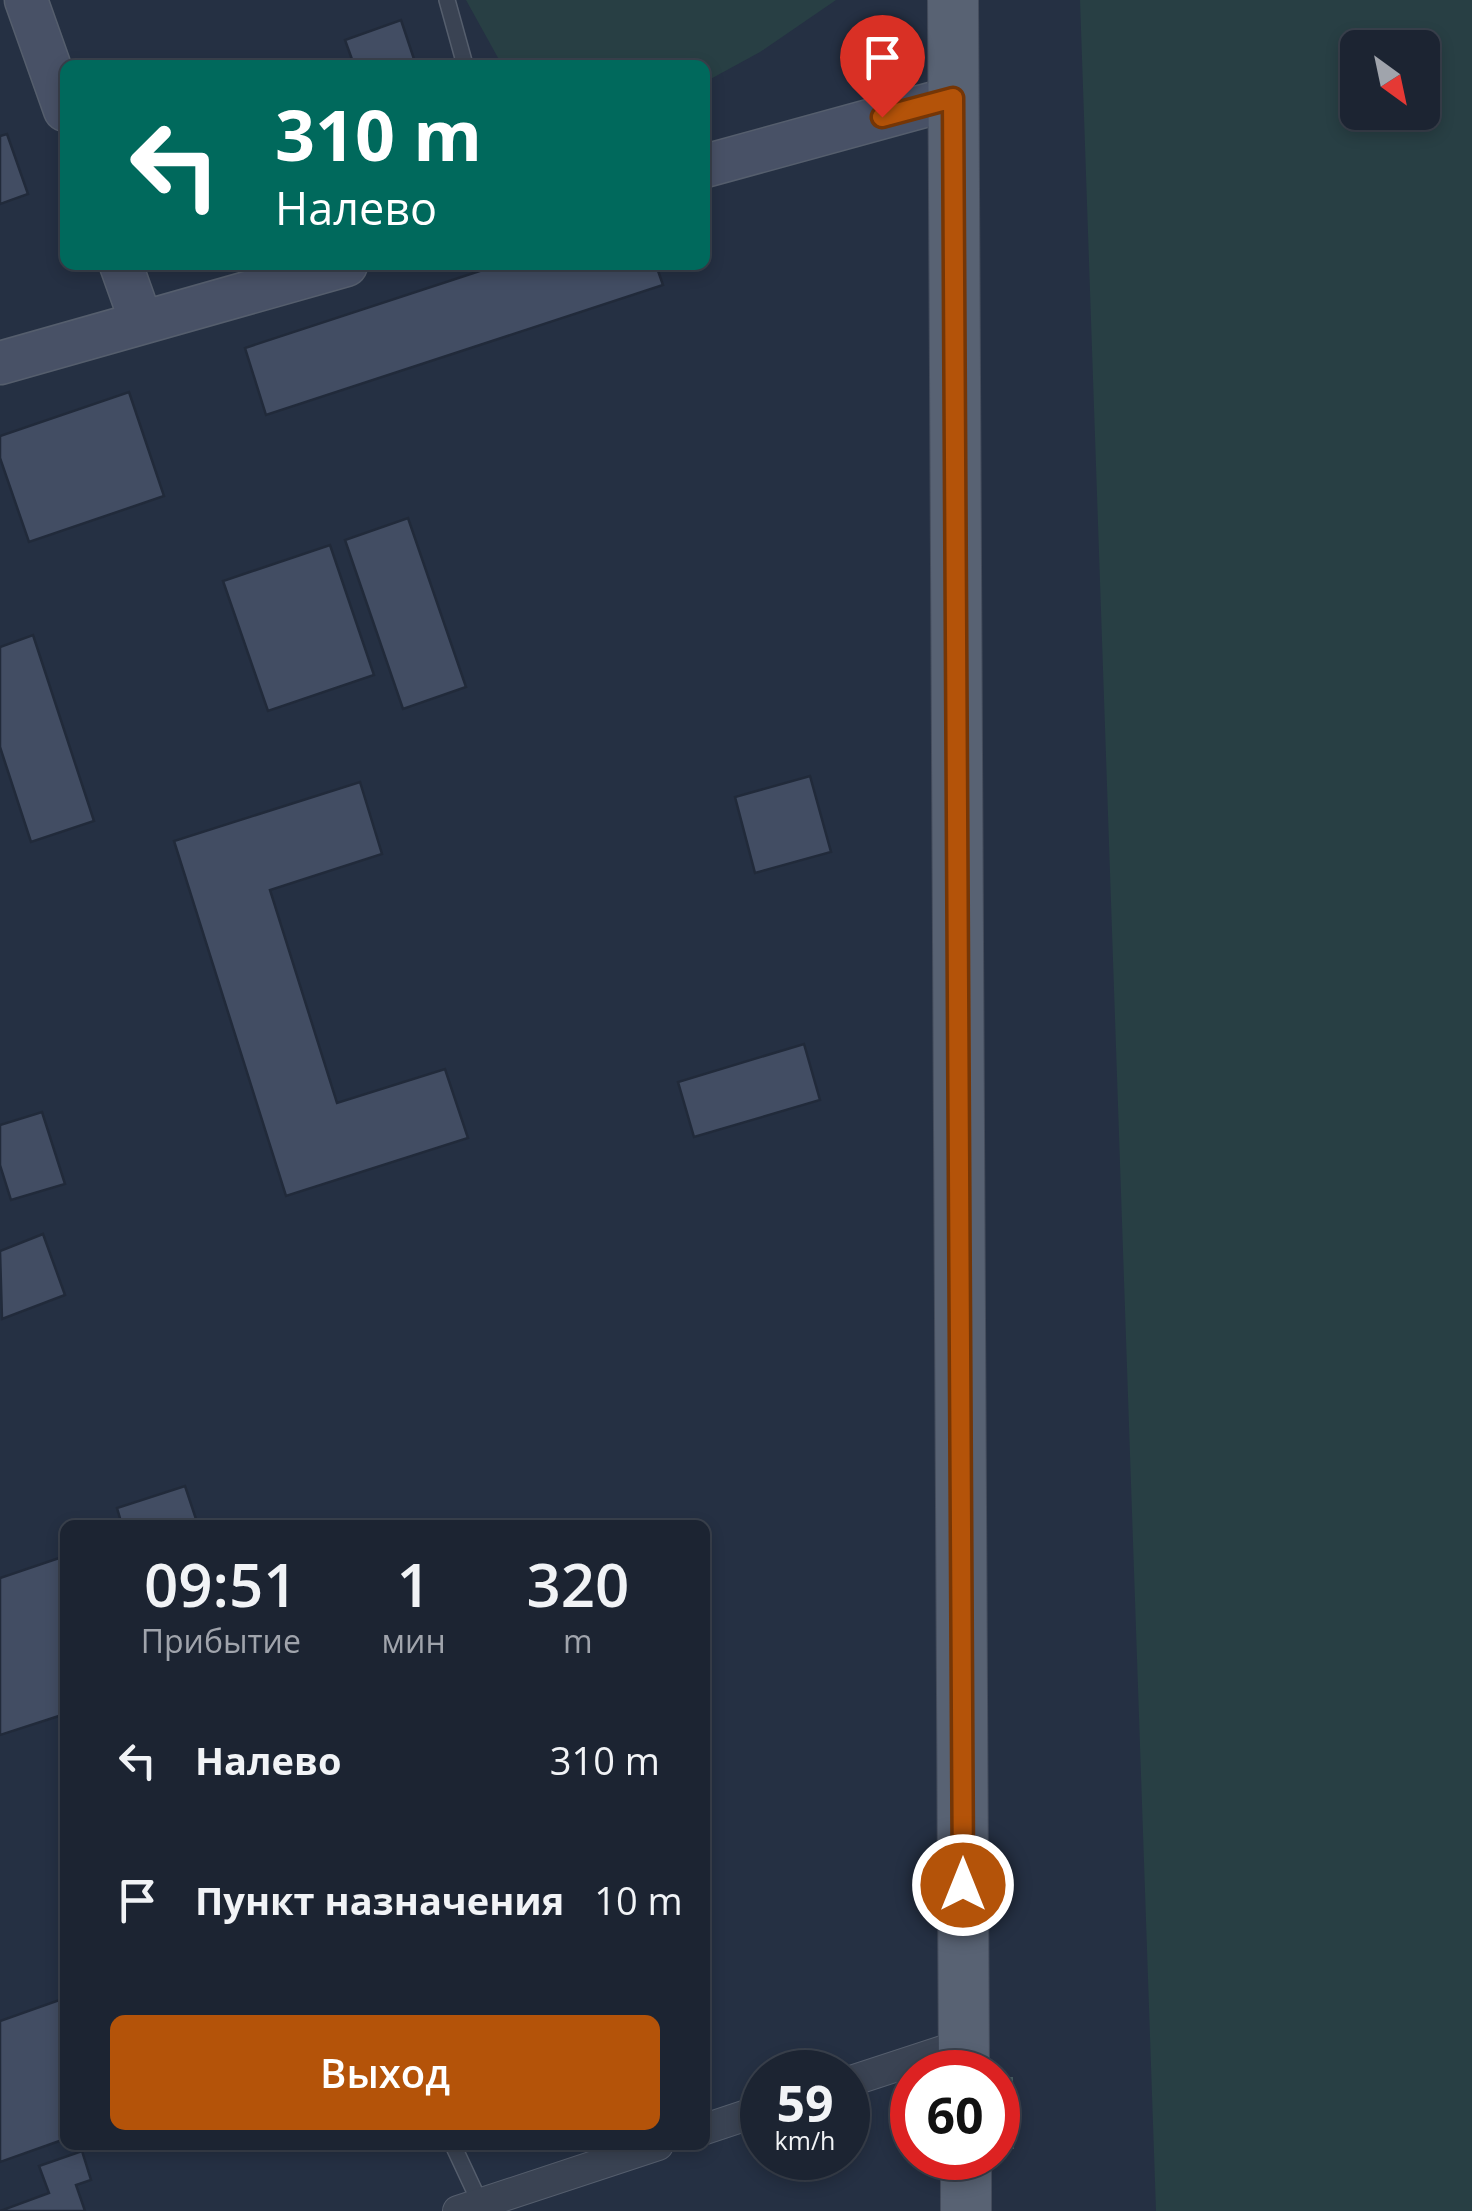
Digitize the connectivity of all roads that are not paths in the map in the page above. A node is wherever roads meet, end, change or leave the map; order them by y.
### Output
1 (26, 0) edge
2 (446, 0) edge
3 (953, 0) edge
4 (464, 60) edge
5 (60, 96) edge
6 (953, 98) junction
7 (710, 165) edge
8 (122, 270) edge
9 (328, 270) edge
10 (141, 322) junction
11 (0, 363) edge
12 (964, 2050) edge
13 (740, 2117) edge
14 (710, 2127) edge
15 (455, 2150) edge
16 (643, 2150) edge
17 (966, 2180) edge
18 (474, 2208) edge
19 (966, 2211) edge

1 - 5 street
2 - 4 lane
3 - 6 main road
6 - 7 street
6 - 12 main road
8 - 10 street
9 - 10 street
10 - 11 street
13 - 14 street
15 - 18 lane
16 - 18 street
17 - 19 main road

